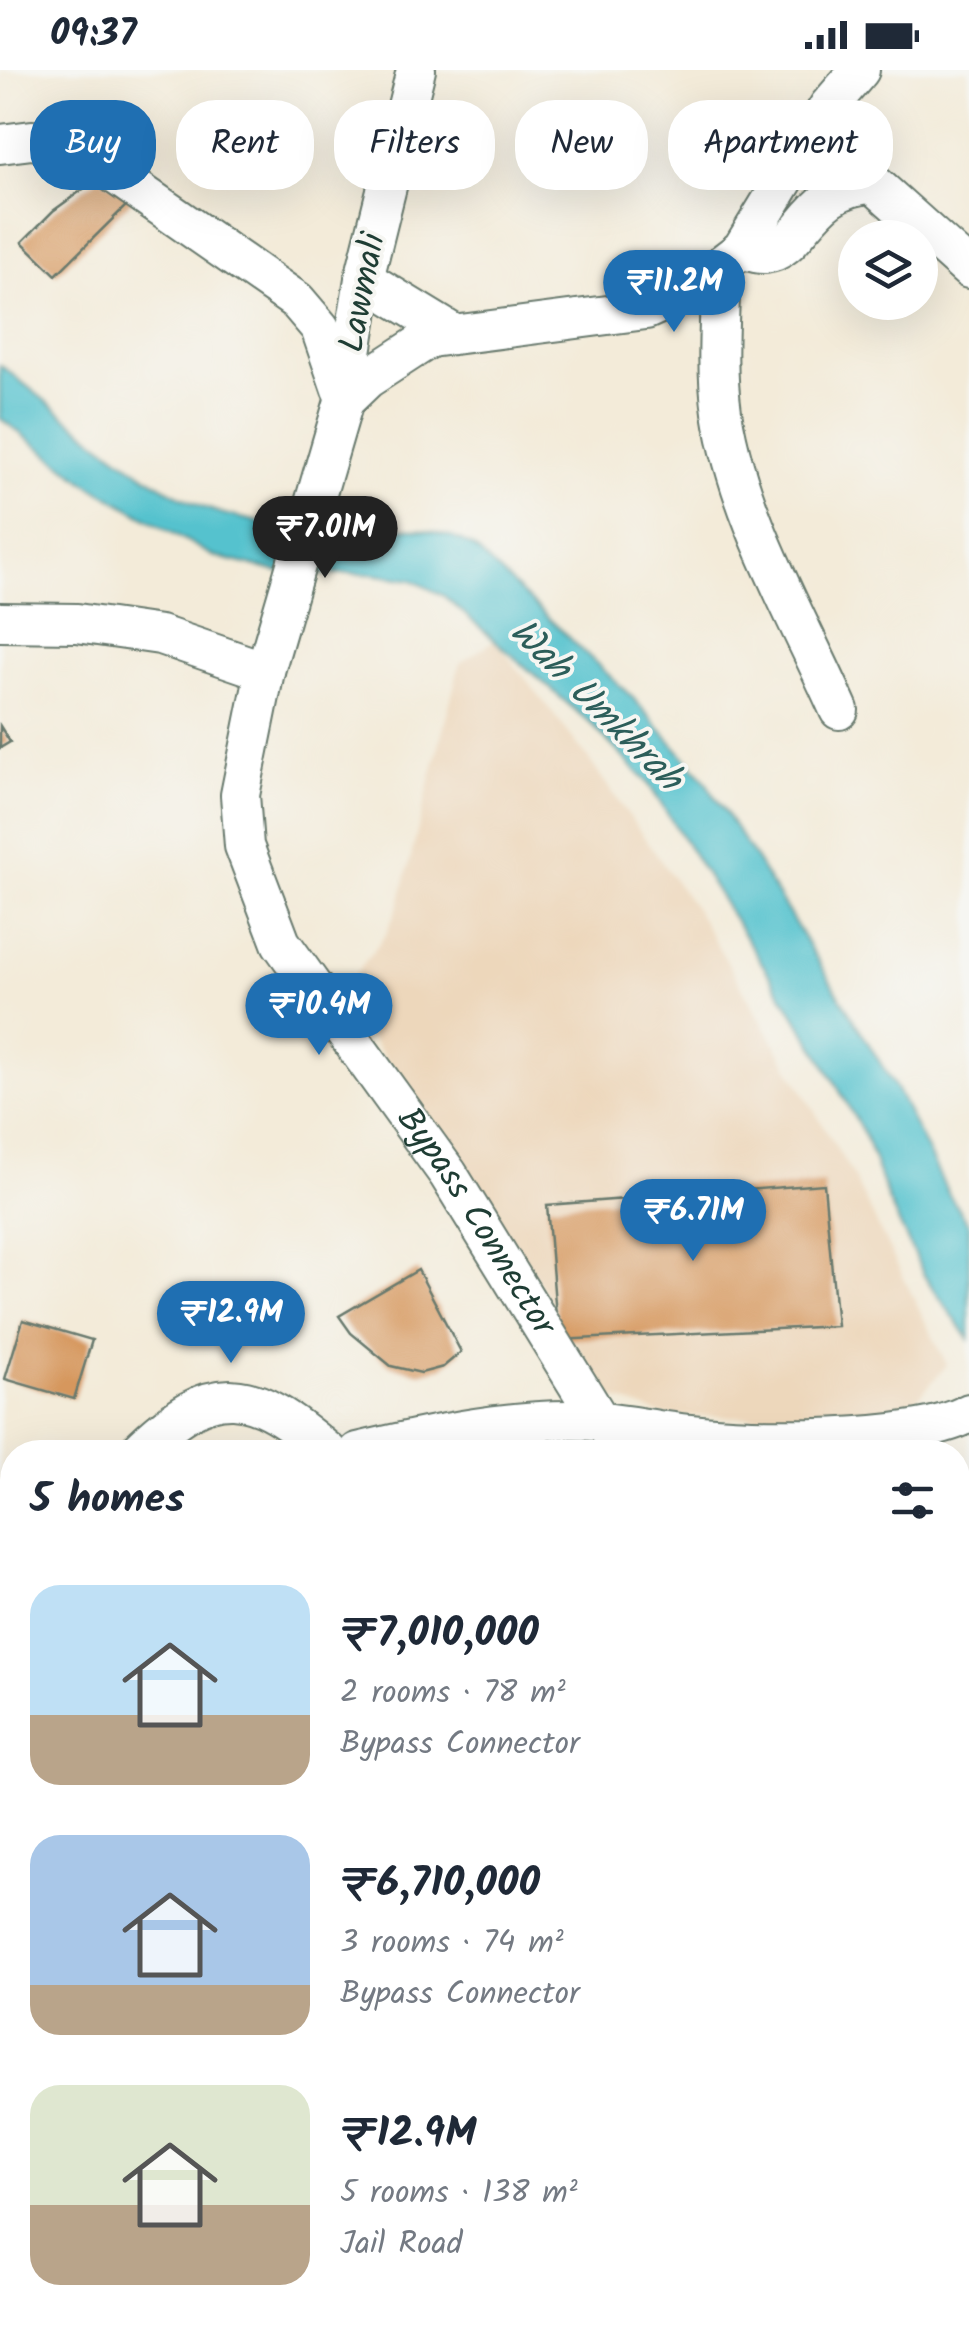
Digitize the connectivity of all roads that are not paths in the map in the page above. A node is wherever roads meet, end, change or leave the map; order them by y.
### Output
1 (416, 70) edge
2 (860, 70) edge
3 (0, 144) edge
4 (732, 258) junction
5 (969, 269) edge
6 (364, 279) junction
7 (454, 334) junction
8 (344, 401) junction
9 (312, 503) joint
10 (0, 622) edge
11 (268, 656) junction
12 (839, 710) dead end
13 (600, 1422) junction
14 (950, 1427) edge
15 (151, 1440) edge
16 (314, 1440) edge
17 (419, 1440) edge
18 (619, 1440) edge

1 - 6 street, Lawmali
2 - 4 street
3 - 8 street
4 - 5 street
4 - 7 street
4 - 12 street
6 - 7 street
6 - 8 street, Lawmali
7 - 8 street
8 - 9 street, Lawmali
9 - 11 street, Bypass Connector
10 - 11 street
11 - 13 street, Bypass Connector
13 - 14 street
13 - 17 street
13 - 18 street, Bypass Connector
15 - 16 street

